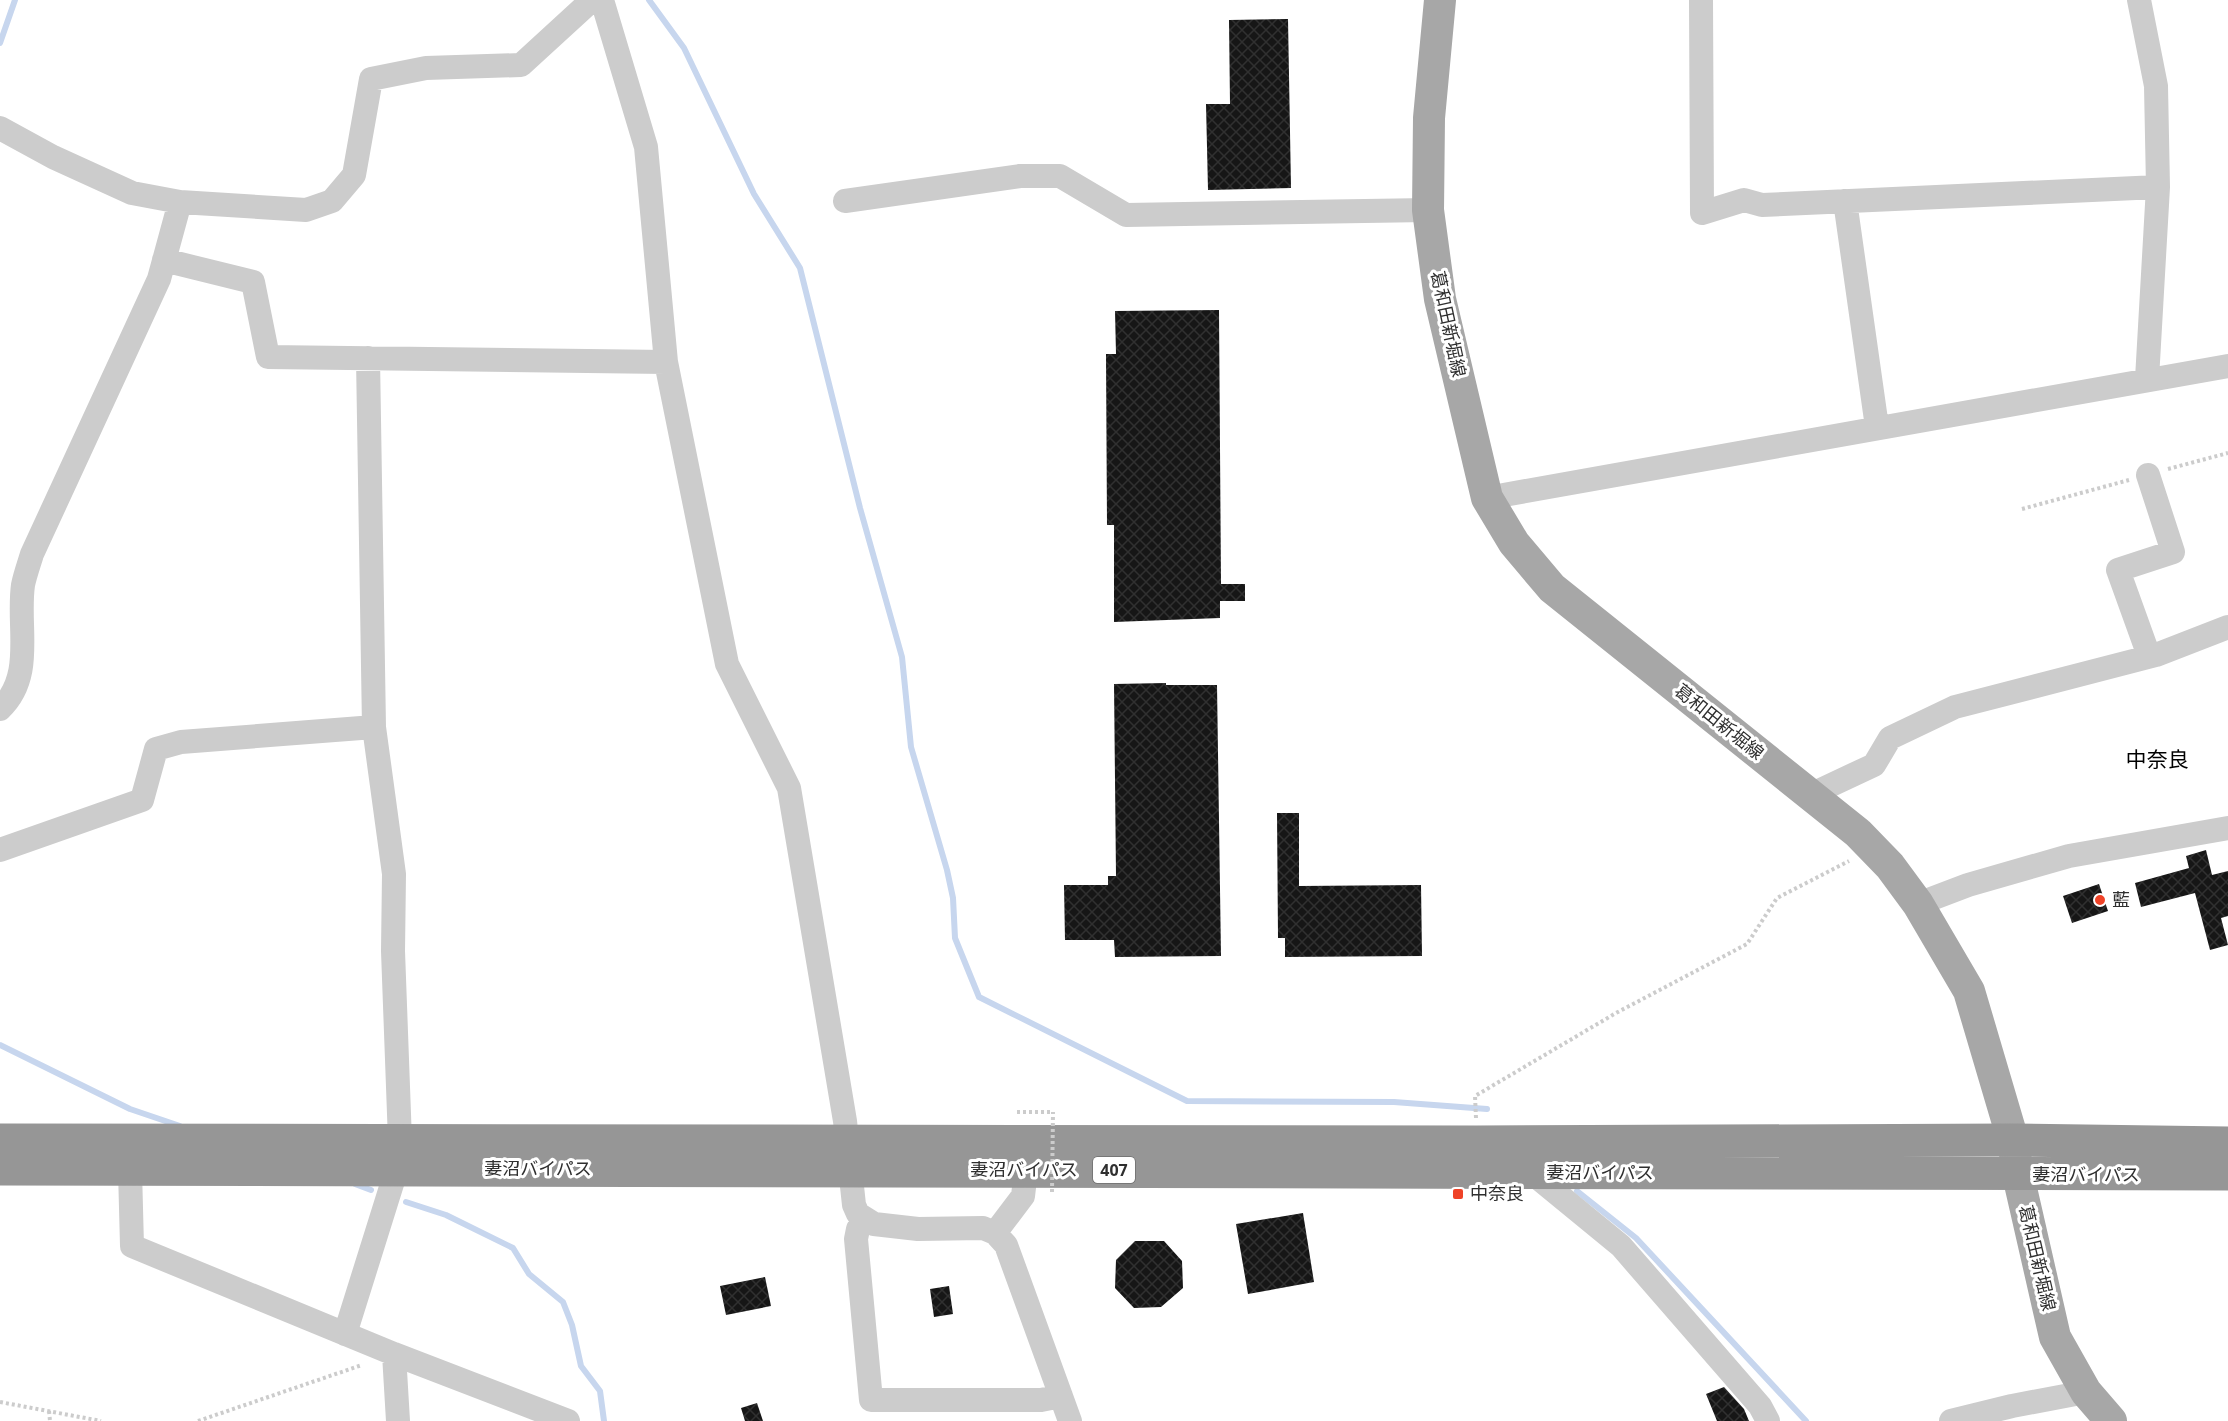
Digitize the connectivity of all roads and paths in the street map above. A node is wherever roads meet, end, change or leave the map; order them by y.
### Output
1 (592, 0) edge
2 (603, 0) edge
3 (1440, 0) edge
4 (1701, 0) edge
5 (2139, 0) edge
6 (0, 128) edge
7 (2158, 187) junction
8 (845, 201) dead end
9 (1845, 201) junction
10 (180, 202) junction
11 (1428, 210) junction
12 (164, 260) junction
13 (368, 358) junction
14 (666, 362) junction
15 (2222, 372) edge
16 (2147, 379) junction
17 (1877, 427) junction
18 (2148, 475) dead end
19 (1487, 498) junction
20 (2228, 627) edge
21 (2149, 656) junction
22 (0, 709) edge
23 (374, 727) junction
24 (1810, 795) junction
25 (2228, 828) edge
26 (0, 850) edge
27 (1875, 850) junction
28 (1918, 904) junction
29 (1017, 1112) dead end
30 (0, 1140) edge
31 (2013, 1140) junction
32 (1476, 1142) junction
33 (2228, 1143) edge
34 (399, 1154) junction
35 (850, 1156) junction
36 (0, 1169) edge
37 (130, 1170) junction
38 (1026, 1170) junction
39 (1532, 1173) junction
40 (2228, 1174) edge
41 (2018, 1175) junction
42 (1052, 1192) dead end
43 (864, 1220) junction
44 (995, 1233) junction
45 (345, 1334) junction
46 (394, 1354) junction
47 (2086, 1392) junction
48 (1061, 1396) junction
49 (0, 1402) edge
50 (49, 1411) junction
51 (50, 1421) edge
52 (102, 1421) edge
53 (198, 1421) edge
54 (398, 1421) edge
55 (567, 1421) edge
56 (1070, 1421) edge
57 (1768, 1421) edge
58 (1951, 1421) edge
59 (2111, 1421) edge

1 - 10 street
2 - 14 street
3 - 11 main road, 葛和田新堀線
4 - 9 street
5 - 7 street
6 - 10 street
7 - 9 street
7 - 16 street
8 - 11 street
9 - 17 street
10 - 12 street
11 - 19 main road, 葛和田新堀線
12 - 13 street
12 - 22 street
13 - 14 street
13 - 23 street
14 - 35 street
15 - 16 street
16 - 17 street
17 - 19 street
18 - 21 street
19 - 24 main road, 葛和田新堀線
20 - 21 street
21 - 24 street
23 - 26 street
23 - 34 street
24 - 27 main road, 葛和田新堀線
25 - 28 street
27 - 28 main road, 葛和田新堀線
27 - 32 path
28 - 31 main road, 葛和田新堀線
29 - 42 path, bridge
30 - 34 highway, 妻沼バイパス / 407
31 - 32 highway, 妻沼バイパス / 407
31 - 33 highway, 妻沼バイパス / 407
31 - 41 main road, 葛和田新堀線
32 - 35 highway, 妻沼バイパス / 407
34 - 35 highway, 妻沼バイパス / 407
34 - 37 highway, 妻沼バイパス / 407
34 - 45 street
35 - 38 highway, 妻沼バイパス / 407
35 - 43 street
36 - 37 highway, 妻沼バイパス / 407
37 - 45 street
38 - 39 highway, 妻沼バイパス / 407
38 - 44 street
39 - 41 highway, 妻沼バイパス / 407
39 - 57 street
40 - 41 highway, 妻沼バイパス / 407
41 - 47 main road, 葛和田新堀線
43 - 44 street
43 - 48 street
44 - 48 street
45 - 46 street
46 - 53 path
46 - 54 street
46 - 55 street
47 - 58 street
47 - 59 main road, 葛和田新堀線
48 - 56 street
49 - 50 path
50 - 51 path
50 - 52 path

